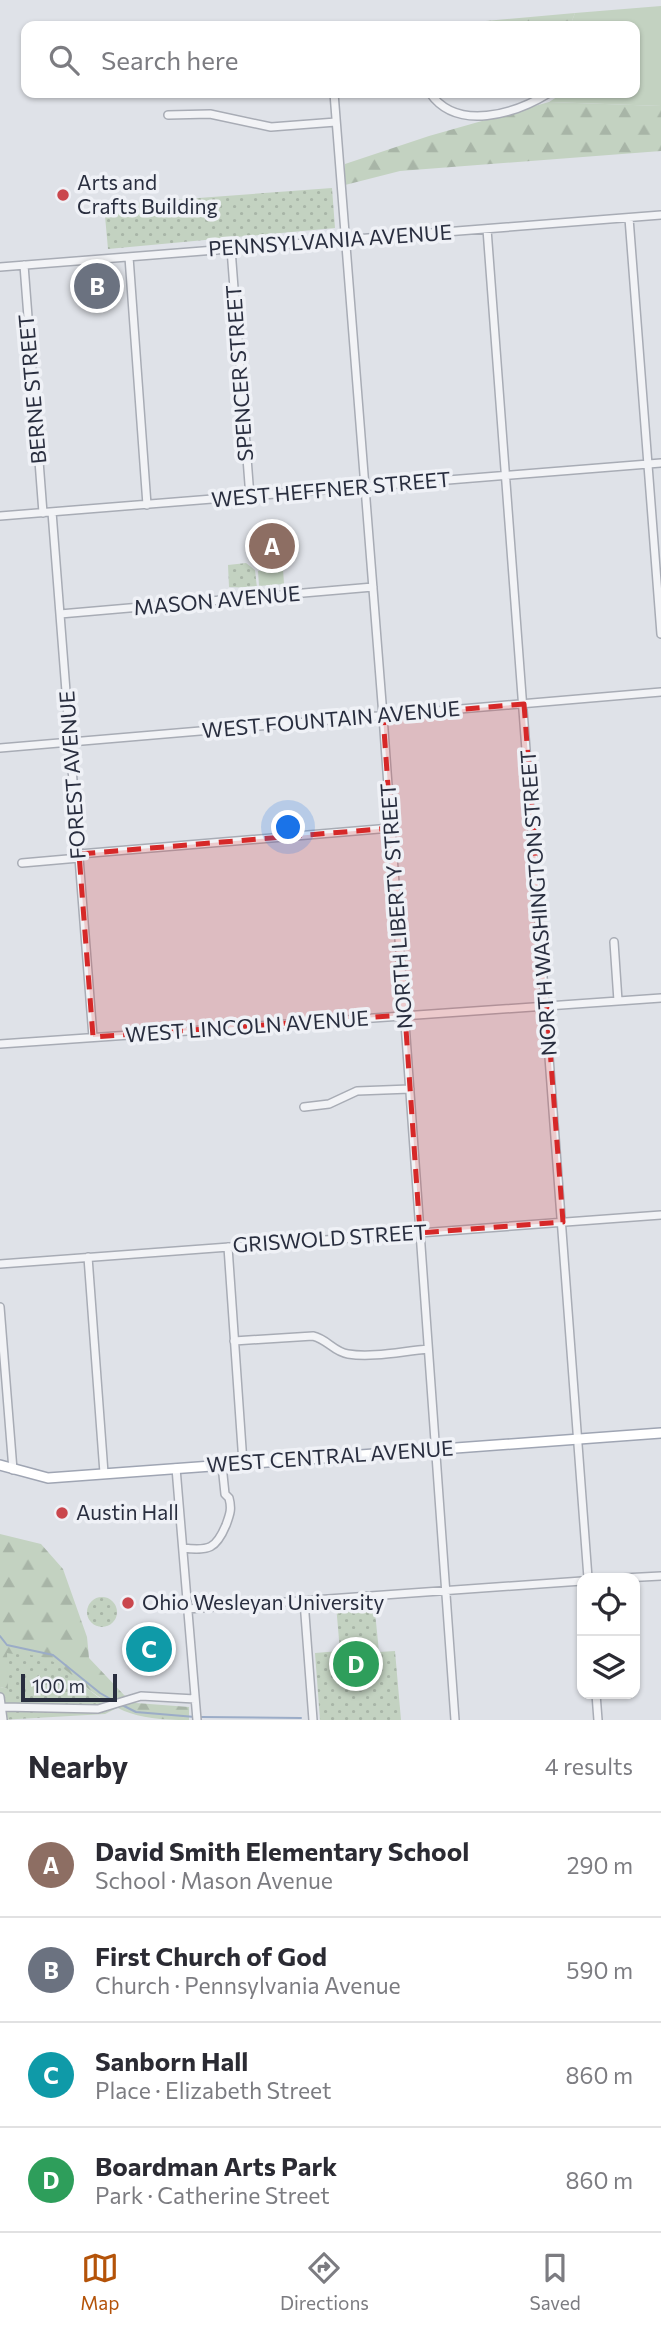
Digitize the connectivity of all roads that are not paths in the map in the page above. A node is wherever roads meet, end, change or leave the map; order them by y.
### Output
1 (334, 98) edge
2 (434, 98) edge
3 (538, 98) edge
4 (168, 115) dead end
5 (336, 122) junction
6 (661, 215) edge
7 (629, 218) junction
8 (488, 229) junction
9 (345, 240) junction
10 (231, 249) junction
11 (128, 257) junction
12 (24, 265) junction
13 (0, 267) edge
14 (661, 463) edge
15 (648, 464) junction
16 (506, 476) junction
17 (365, 488) junction
18 (250, 497) junction
19 (147, 505) junction
20 (52, 512) junction
21 (43, 513) junction
22 (0, 516) edge
23 (373, 587) junction
24 (60, 614) junction
25 (661, 634) edge
26 (661, 692) edge
27 (524, 704) junction
28 (383, 716) junction
29 (70, 742) junction
30 (0, 748) edge
31 (391, 828) junction
32 (79, 856) junction
33 (22, 863) dead end
34 (614, 942) dead end
35 (661, 998) edge
36 (618, 1001) junction
37 (547, 1006) junction
38 (405, 1016) junction
39 (93, 1037) junction
40 (0, 1044) edge
41 (410, 1089) junction
42 (304, 1107) dead end
43 (661, 1215) edge
44 (563, 1222) junction
45 (420, 1233) junction
46 (228, 1247) junction
47 (88, 1256) junction
48 (0, 1264) edge
49 (0, 1307) edge
50 (234, 1341) junction
51 (428, 1349) junction
52 (661, 1433) edge
53 (578, 1439) junction
54 (436, 1449) junction
55 (243, 1463) junction
56 (0, 1465) edge
57 (222, 1465) junction
58 (176, 1468) junction
59 (13, 1470) junction
60 (104, 1474) junction
61 (183, 1548) junction
62 (588, 1573) edge
63 (661, 1576) edge
64 (640, 1577) edge
65 (577, 1581) edge
66 (446, 1591) junction
67 (304, 1601) junction
68 (187, 1609) junction
69 (0, 1697) edge
70 (195, 1699) junction
71 (596, 1699) edge
72 (3, 1707) junction
73 (3, 1720) edge
74 (197, 1720) edge
75 (313, 1720) edge
76 (455, 1720) edge
77 (598, 1720) edge

1 - 5 street, NORTH LIBERTY STREET
2 - 3 street
4 - 5 street
5 - 9 street, NORTH LIBERTY STREET
6 - 7 street, PENNSYLVANIA AVENUE
7 - 8 street, PENNSYLVANIA AVENUE
7 - 15 street
8 - 9 street, PENNSYLVANIA AVENUE
8 - 16 street, NORTH WASHINGTON STREET
9 - 10 street, PENNSYLVANIA AVENUE
9 - 17 street, NORTH LIBERTY STREET
10 - 11 street, PENNSYLVANIA AVENUE
10 - 18 street, SPENCER STREET
11 - 12 street, PENNSYLVANIA AVENUE
11 - 19 street
12 - 13 street, PENNSYLVANIA AVENUE
12 - 21 street, BERNE STREET
14 - 15 street, WEST HEFFNER STREET
15 - 16 street, WEST HEFFNER STREET
15 - 25 street
16 - 17 street, WEST HEFFNER STREET
16 - 27 street, NORTH WASHINGTON STREET
17 - 18 street, WEST HEFFNER STREET
17 - 23 street, NORTH LIBERTY STREET
18 - 19 street, WEST HEFFNER STREET
19 - 20 street, WEST HEFFNER STREET
20 - 21 street, WEST HEFFNER STREET
20 - 24 street, FOREST AVENUE
21 - 22 street, WEST HEFFNER STREET
23 - 24 street, MASON AVENUE
23 - 28 street, NORTH LIBERTY STREET
24 - 29 street, FOREST AVENUE
26 - 27 street, WEST FOUNTAIN AVENUE
27 - 28 street, WEST FOUNTAIN AVENUE
27 - 37 street, NORTH WASHINGTON STREET
28 - 29 street, WEST FOUNTAIN AVENUE
28 - 31 street, NORTH LIBERTY STREET
29 - 30 street, WEST FOUNTAIN AVENUE
29 - 32 street, FOREST AVENUE
31 - 32 street
31 - 38 street, NORTH LIBERTY STREET
32 - 33 street
32 - 39 street, FOREST AVENUE
34 - 36 street
35 - 36 street, WEST LINCOLN AVENUE
36 - 37 street, WEST LINCOLN AVENUE
37 - 38 street, WEST LINCOLN AVENUE
37 - 44 street, NORTH WASHINGTON STREET
38 - 39 street, WEST LINCOLN AVENUE
38 - 41 street, NORTH LIBERTY STREET
39 - 40 street, WEST LINCOLN AVENUE
41 - 42 street
41 - 45 street, NORTH LIBERTY STREET
43 - 44 street, GRISWOLD STREET
44 - 45 street, GRISWOLD STREET
44 - 53 street, NORTH WASHINGTON STREET
45 - 46 street, GRISWOLD STREET
45 - 51 street, NORTH LIBERTY STREET
46 - 47 street, GRISWOLD STREET
46 - 50 street
47 - 48 street, GRISWOLD STREET
47 - 60 street
49 - 59 street
50 - 51 street
50 - 55 street
51 - 54 street, NORTH LIBERTY STREET
52 - 53 main road, WEST CENTRAL AVENUE
53 - 54 main road, WEST CENTRAL AVENUE
53 - 62 street, NORTH WASHINGTON STREET
54 - 55 main road, WEST CENTRAL AVENUE
54 - 66 street, NORTH LIBERTY STREET
55 - 57 main road, WEST CENTRAL AVENUE
56 - 59 main road, WEST CENTRAL AVENUE
57 - 58 main road, WEST CENTRAL AVENUE
57 - 61 street
58 - 60 main road, WEST CENTRAL AVENUE
58 - 61 street
59 - 60 main road, WEST CENTRAL AVENUE
61 - 68 street
63 - 64 street
65 - 66 street
66 - 67 street
66 - 76 street, NORTH LIBERTY STREET
67 - 68 street
67 - 75 street
68 - 70 street
69 - 72 street
70 - 72 street
70 - 74 street
71 - 77 street
72 - 73 street

